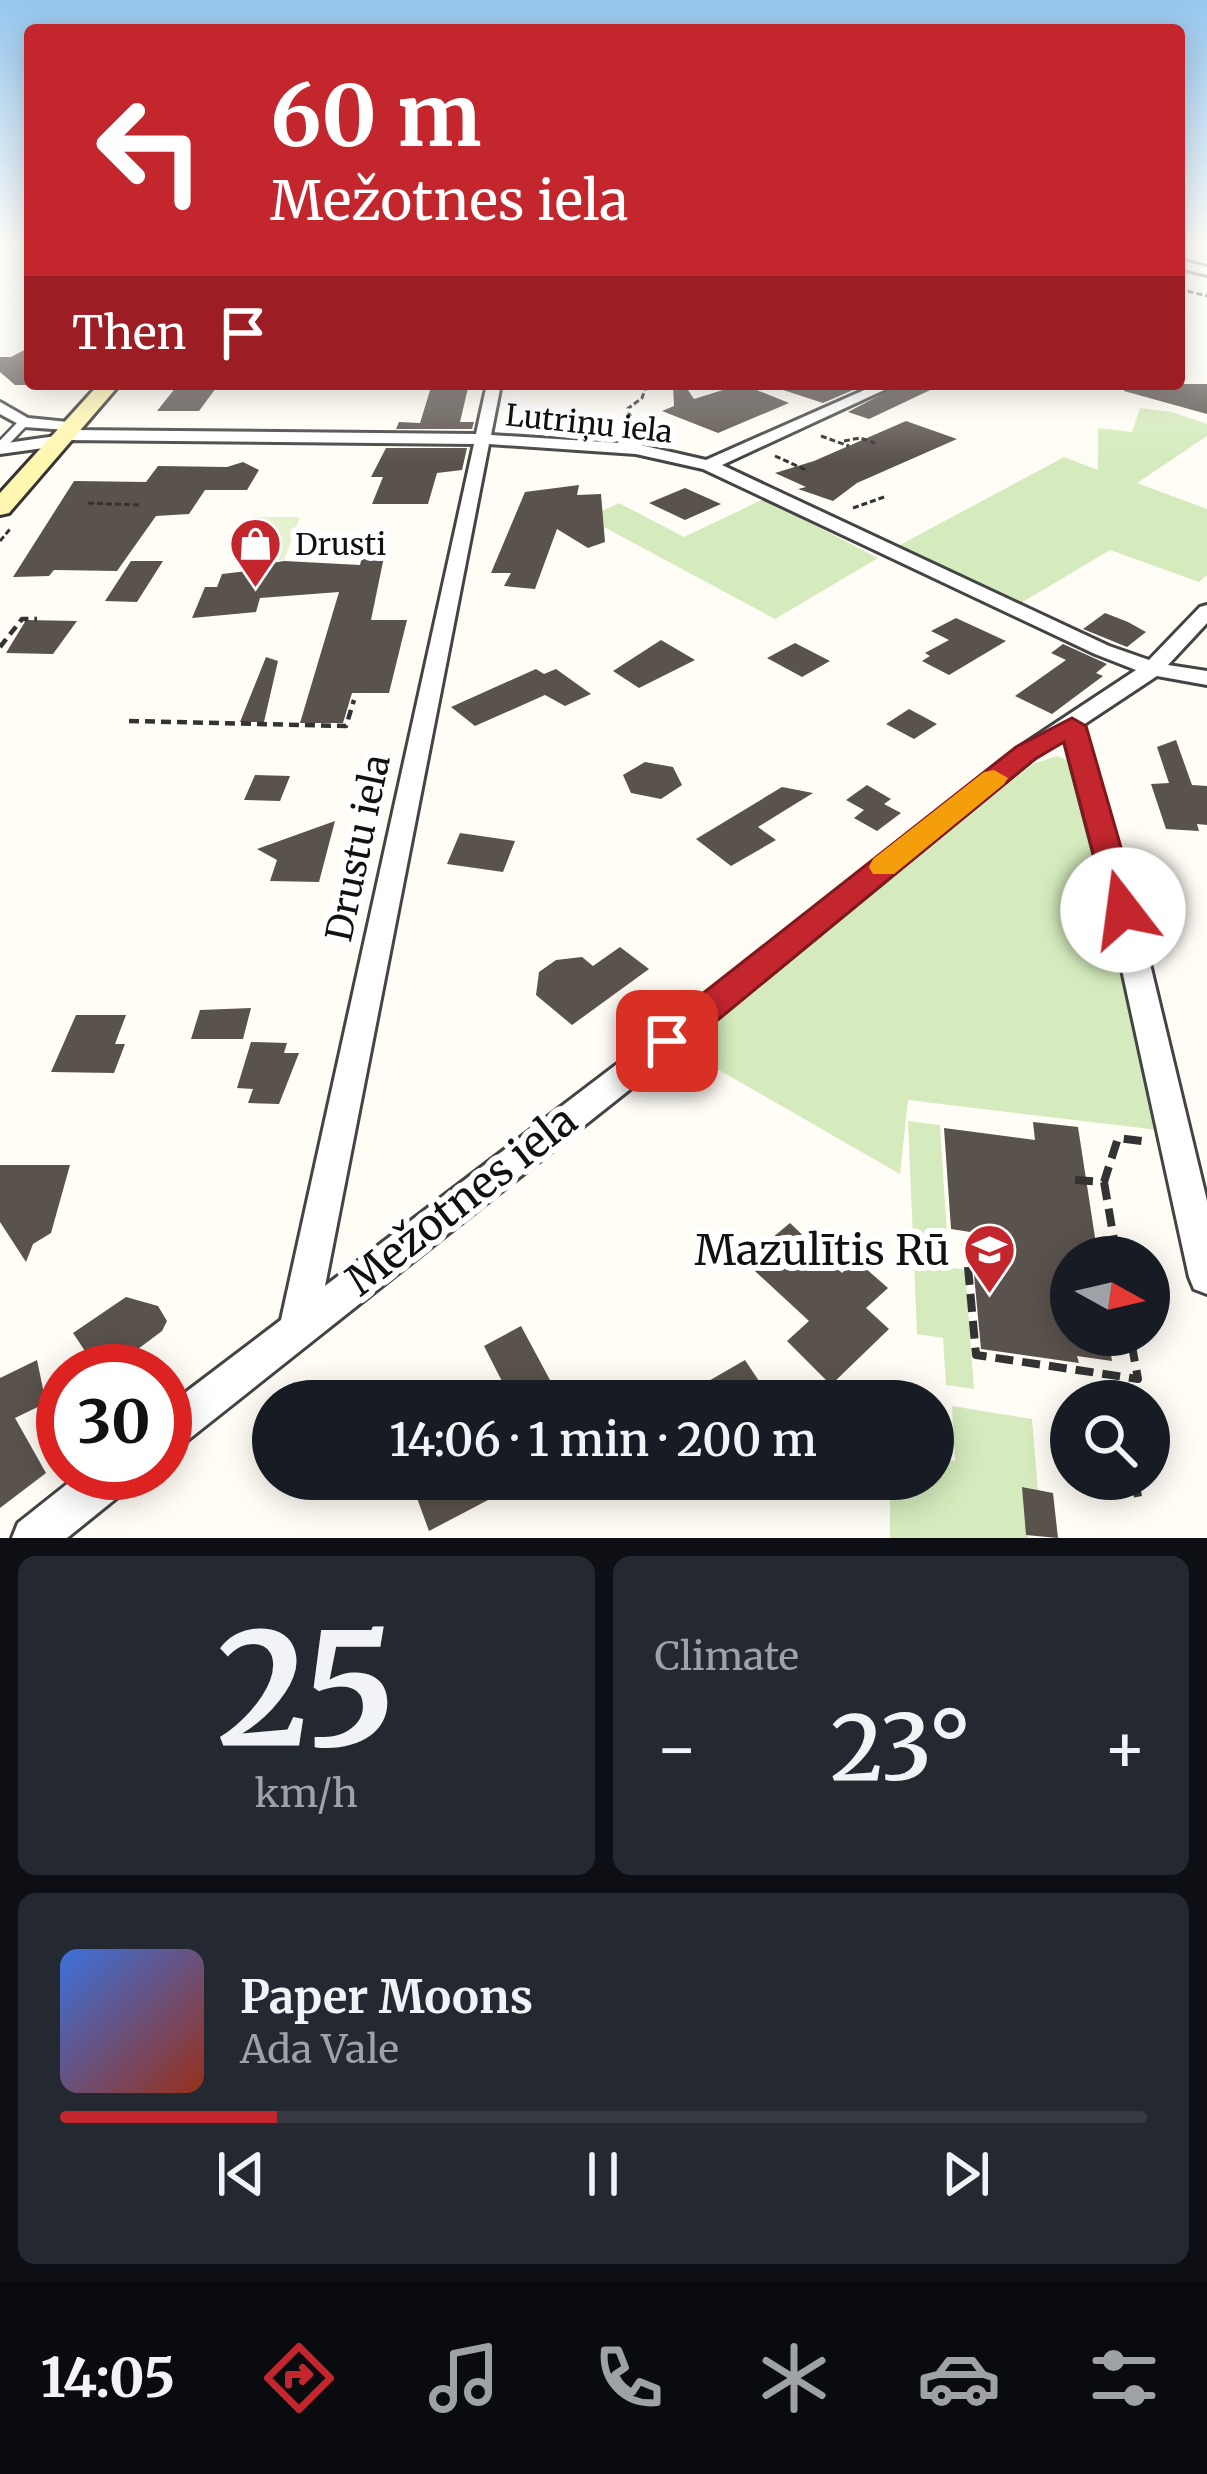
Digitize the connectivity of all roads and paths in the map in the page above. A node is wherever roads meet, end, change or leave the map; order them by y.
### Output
1 (104, 390) edge
2 (493, 390) edge
3 (644, 390) edge
4 (877, 390) edge
5 (0, 407) edge
6 (639, 421) dead end
7 (25, 422) junction
8 (64, 434) junction
9 (481, 440) junction
10 (3, 442) edge
11 (838, 442) dead end
12 (875, 443) dead end
13 (751, 446) junction
14 (708, 464) junction
15 (808, 471) dead end
16 (887, 496) dead end
17 (88, 503) dead end
18 (140, 505) dead end
19 (0, 508) edge
20 (824, 520) junction
21 (1207, 611) edge
22 (37, 619) dead end
23 (0, 647) edge
24 (1153, 669) junction
25 (1207, 678) edge
26 (354, 700) dead end
27 (129, 721) dead end
28 (1072, 726) junction
29 (1178, 1145) junction
30 (1075, 1180) dead end
31 (1104, 1182) junction
32 (1113, 1236) edge
33 (968, 1267) dead end
34 (1207, 1277) edge
35 (298, 1328) junction
36 (1134, 1356) edge
37 (1124, 1377) junction
38 (1124, 1380) edge
39 (192, 1412) edge
40 (80, 1500) edge
41 (33, 1538) edge

1 - 8 main road
2 - 9 street, Drustu iela
3 - 6 path
4 - 13 street
5 - 7 street
7 - 8 street
7 - 10 lane
8 - 9 street, Lutriņu iela
8 - 10 street
8 - 19 main road
9 - 14 street, Lutriņu iela
9 - 35 street, Drustu iela
11 - 12 path
13 - 14 street
13 - 15 path
14 - 20 street, Lutriņu iela
16 - 20 path
17 - 18 path
20 - 24 street, Lutriņu iela
21 - 24 street, Mežotnes iela
22 - 23 path
24 - 25 street, Lutriņu iela
24 - 28 street, Mežotnes iela
26 - 27 path
28 - 29 street
28 - 35 street, Mežotnes iela
29 - 31 path
29 - 34 street
30 - 31 path
31 - 32 path
33 - 37 path
35 - 39 street, Mežotnes iela
36 - 37 path
37 - 38 path
40 - 41 street

